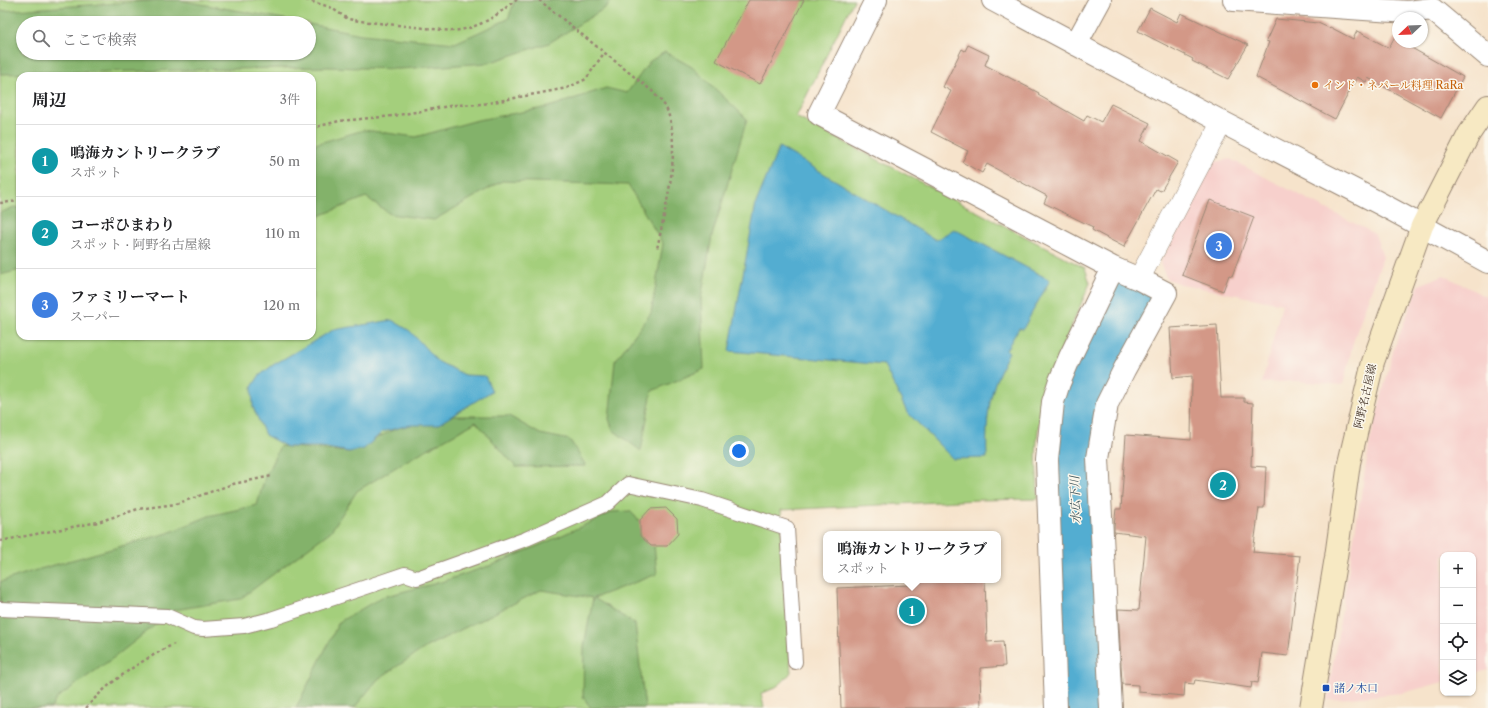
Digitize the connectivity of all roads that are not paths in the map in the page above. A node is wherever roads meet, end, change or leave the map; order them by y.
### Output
1 (876, 0) edge
2 (993, 0) edge
3 (1100, 0) edge
4 (1234, 0) edge
5 (1432, 4) edge
6 (1076, 44) junction
7 (1488, 56) edge
8 (1488, 106) edge
9 (1222, 122) junction
10 (1422, 226) junction
11 (1488, 262) edge
12 (1113, 268) junction
13 (1140, 279) junction
14 (0, 609) edge
15 (795, 662) dead end
16 (1056, 708) edge
17 (1111, 708) edge
18 (1311, 708) edge

1 - 12 street
2 - 6 street
3 - 6 street
4 - 5 street
5 - 7 street
6 - 9 street
8 - 10 main road, 阿野名古屋線
9 - 10 street
9 - 13 street
10 - 11 street
10 - 18 main road, 阿野名古屋線
12 - 13 street
12 - 16 street
13 - 17 street
14 - 15 lane

